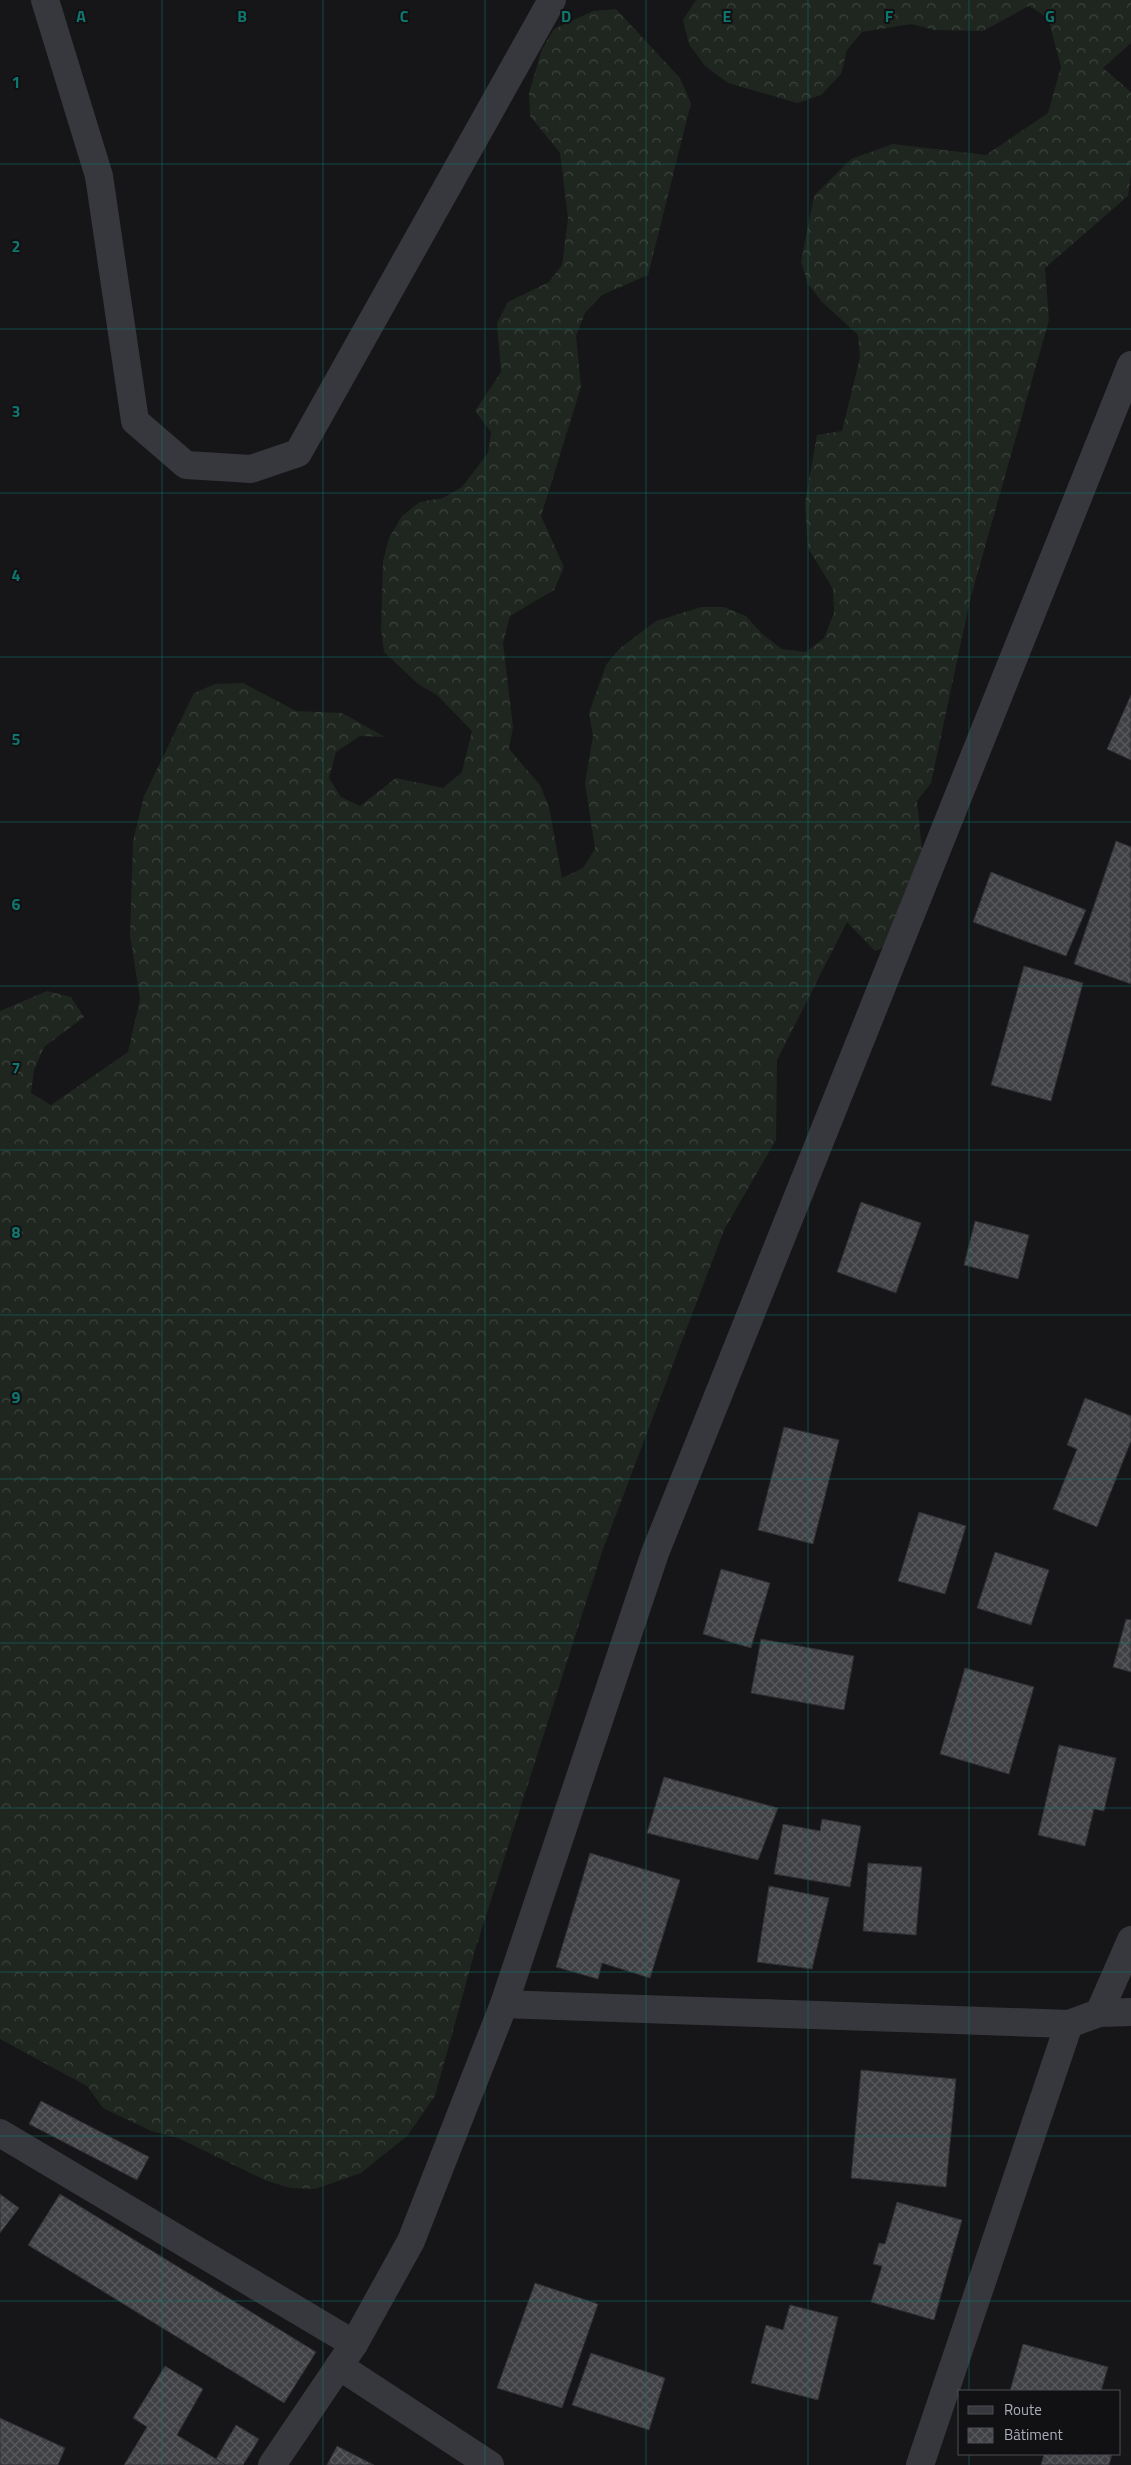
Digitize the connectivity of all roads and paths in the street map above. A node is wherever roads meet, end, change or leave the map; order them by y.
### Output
1 (45, 0) edge
2 (552, 0) edge
3 (1131, 365) edge
4 (1131, 1940) edge
5 (504, 2004) junction
6 (1131, 2012) edge
7 (1099, 2013) junction
8 (1069, 2024) junction
9 (0, 2133) edge
10 (346, 2355) junction
11 (272, 2465) edge
12 (490, 2465) edge
13 (920, 2465) edge

1 - 2 street
3 - 5 street
4 - 7 street
5 - 8 street
5 - 10 street
6 - 7 street
7 - 8 street
8 - 13 street
9 - 10 street
10 - 11 street
10 - 12 street

